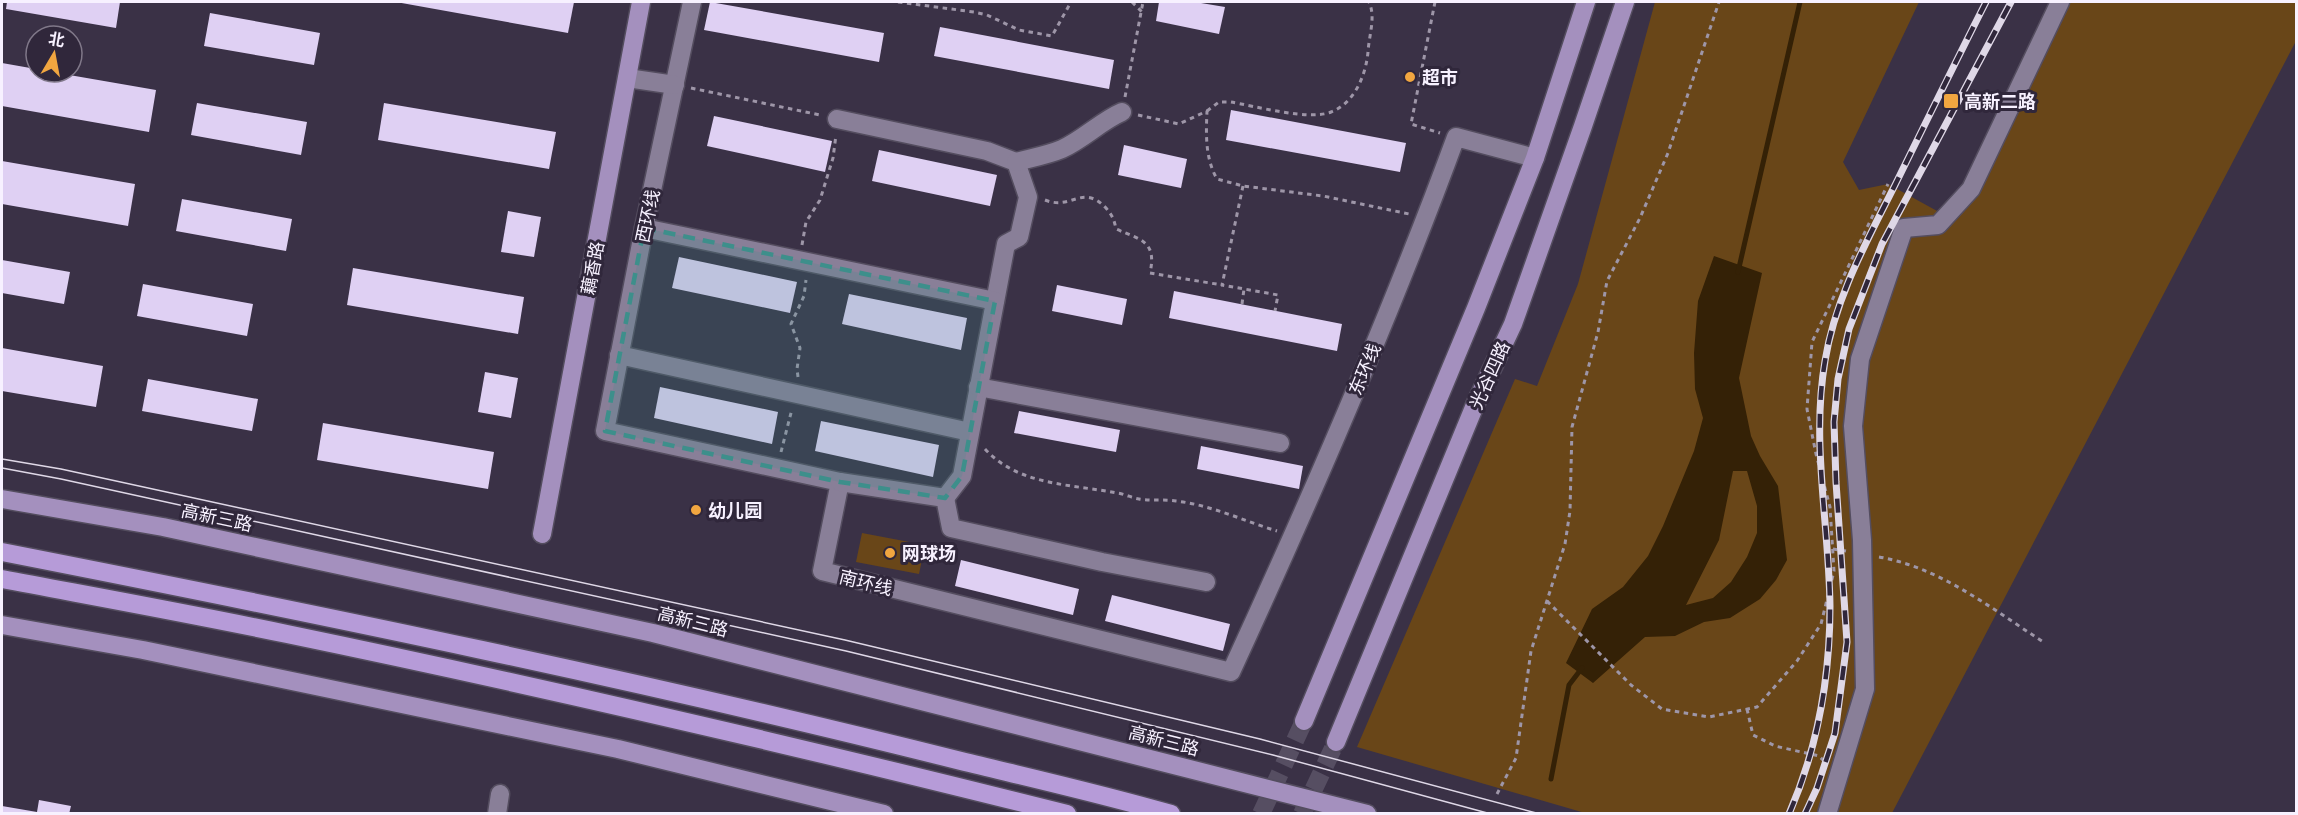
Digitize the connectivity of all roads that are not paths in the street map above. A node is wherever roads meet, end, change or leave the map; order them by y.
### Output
1 (641, 2) edge
2 (692, 2) edge
3 (1586, 2) edge
4 (1625, 2) edge
5 (2060, 2) edge
6 (627, 78) junction
7 (675, 85) junction
8 (1122, 112) road end
9 (837, 119) road end
10 (1535, 158) junction
11 (1016, 162) junction
12 (644, 228) junction
13 (995, 301) junction
14 (619, 355) junction
15 (978, 387) junction
16 (970, 432) junction
17 (1280, 443) dead end
18 (840, 482) junction
19 (945, 498) junction
20 (2, 499) edge
21 (542, 534) dead end
22 (2, 552) edge
23 (2, 579) edge
24 (1206, 582) dead end
25 (2, 625) edge
26 (1231, 672) joint
27 (1304, 721) tunnel mouth
28 (1336, 742) tunnel mouth
29 (500, 794) dead end
30 (497, 813) edge
31 (884, 813) edge
32 (1066, 813) edge
33 (1171, 813) edge
34 (1367, 813) edge
35 (1827, 813) edge

1 - 6 main road, 藕香路
2 - 7 street, 西环线
3 - 10 main road, 光谷四路
4 - 28 main road, 光谷四路
5 - 35 street
6 - 7 street
6 - 21 main road, 藕香路
7 - 12 street, 西环线
8 - 11 street
9 - 11 street
10 - 26 street, 东环线
10 - 27 main road, 光谷四路
11 - 13 street
12 - 13 street
12 - 14 street, 西环线
13 - 15 street
14 - 16 street
14 - 18 street, 西环线
15 - 16 street
15 - 17 street
16 - 19 street
18 - 19 street
18 - 26 street, 南环线
19 - 24 street
20 - 34 main road, 高新三路
22 - 33 highway
23 - 32 highway
25 - 31 main road
29 - 30 street

